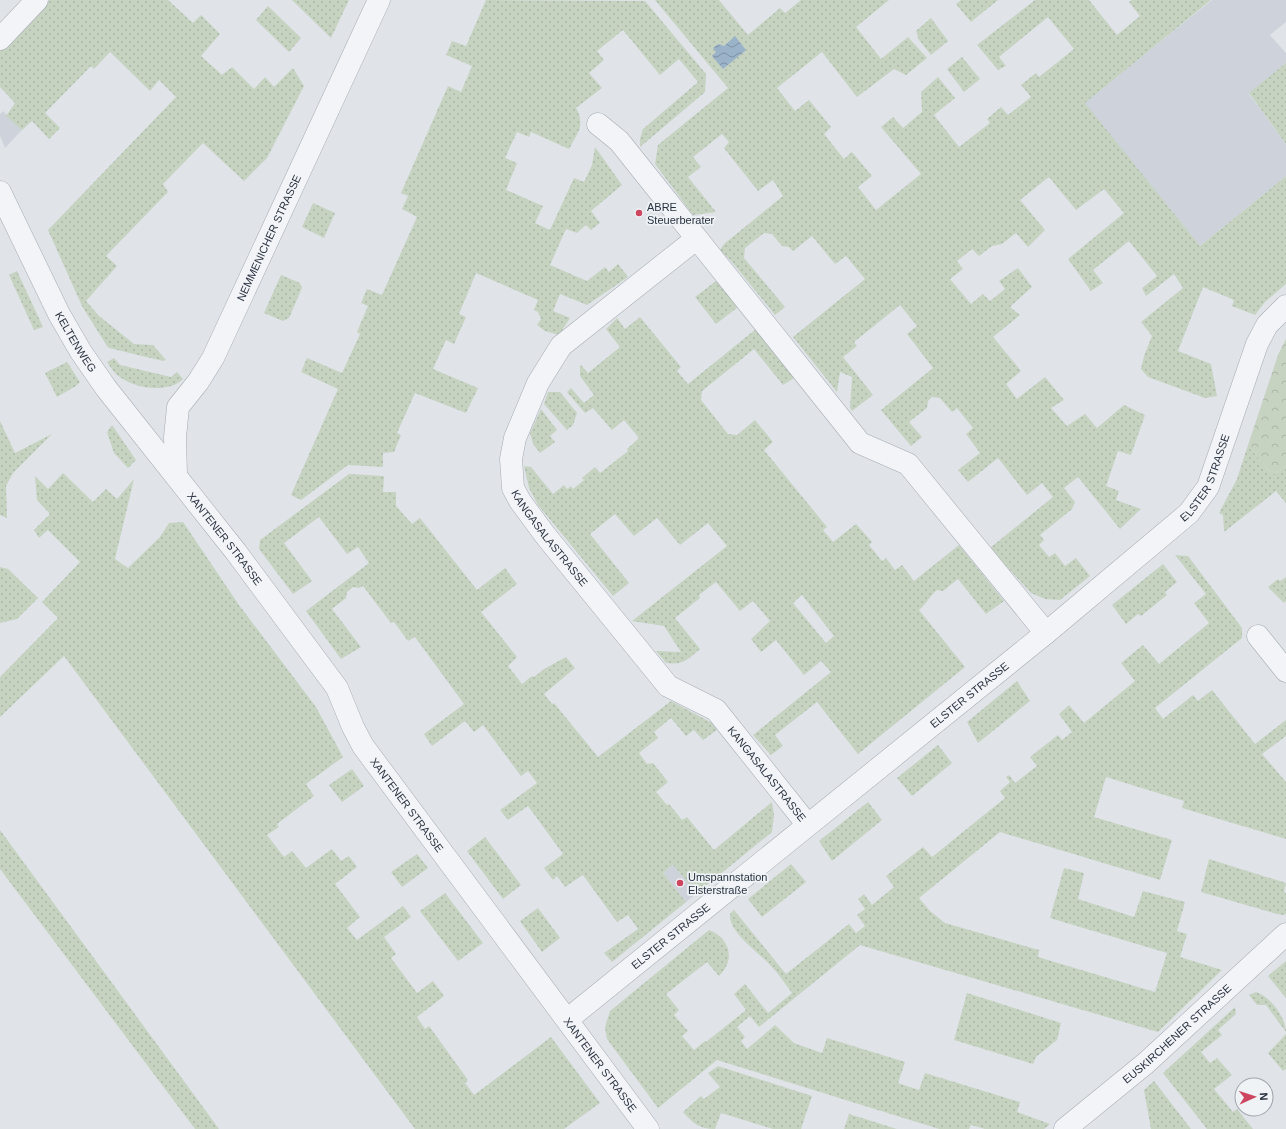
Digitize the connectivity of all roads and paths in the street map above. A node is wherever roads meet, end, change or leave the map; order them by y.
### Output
1 (37, 0) edge
2 (379, 0) edge
3 (0, 38) edge
4 (598, 124) dead end
5 (0, 192) edge
6 (696, 239) junction
7 (1286, 306) edge
8 (176, 475) junction
9 (1046, 633) junction
10 (1258, 636) dead end
11 (1286, 671) edge
12 (807, 824) junction
13 (1286, 934) edge
14 (568, 1019) junction
15 (648, 1129) edge
16 (1065, 1129) edge

1 - 3 street
2 - 8 street, NEMMENICHER STRASSE
4 - 6 street
5 - 8 street, KELTENWEG
6 - 9 street
6 - 12 street, KANGASALASTRASSE
7 - 9 street, ELSTER STRASSE
8 - 14 street, XANTENER STRASSE
9 - 12 street, ELSTER STRASSE
10 - 11 street
12 - 14 street, ELSTER STRASSE
13 - 16 street, EUSKIRCHENER STRASSE
14 - 15 street, XANTENER STRASSE

